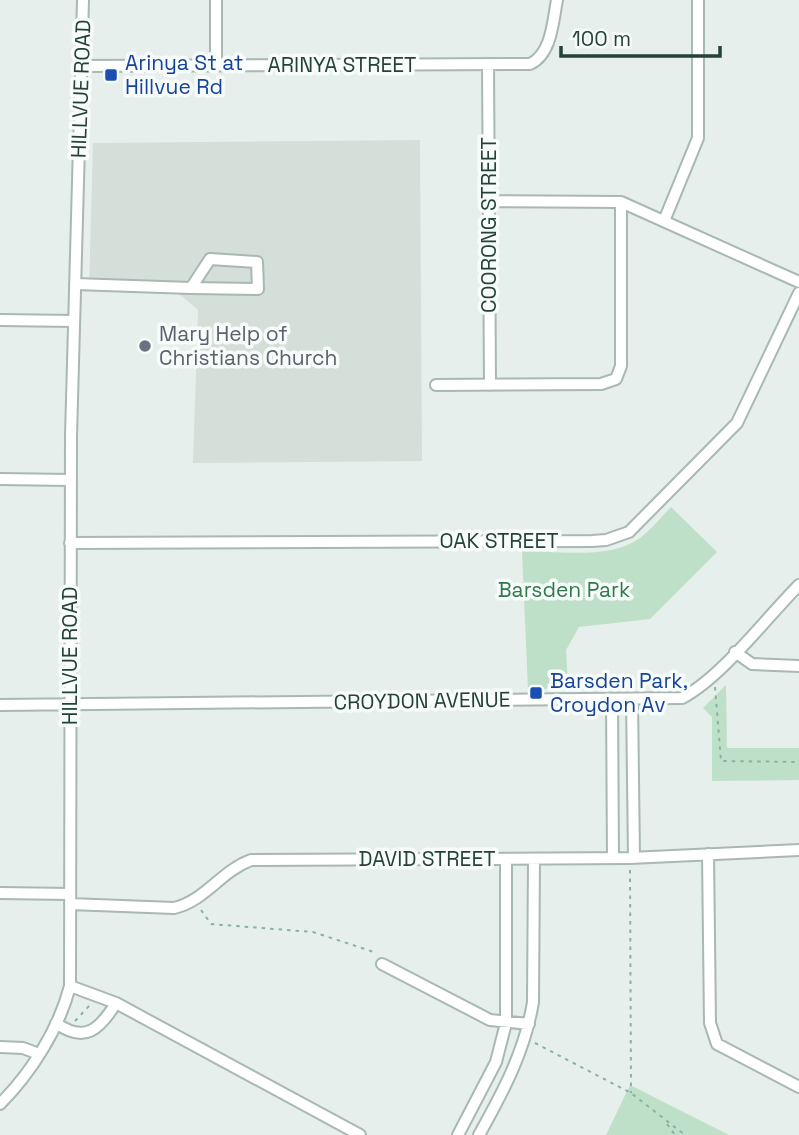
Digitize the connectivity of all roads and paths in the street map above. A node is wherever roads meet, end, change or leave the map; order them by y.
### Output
1 (83, 0) edge
2 (216, 0) edge
3 (557, 0) edge
4 (698, 0) edge
5 (488, 64) junction
6 (216, 65) junction
7 (82, 66) junction
8 (489, 201) junction
9 (621, 202) junction
10 (664, 221) junction
11 (799, 282) edge
12 (75, 284) junction
13 (191, 288) junction
14 (799, 293) edge
15 (0, 320) edge
16 (74, 321) junction
17 (436, 385) dead end
18 (490, 385) junction
19 (0, 478) edge
20 (70, 481) junction
21 (70, 543) junction
22 (799, 585) edge
23 (735, 652) junction
24 (799, 666) edge
25 (709, 677) junction
26 (612, 699) junction
27 (632, 699) junction
28 (70, 704) junction
29 (0, 705) edge
30 (799, 762) edge
31 (799, 850) edge
32 (708, 855) junction
33 (613, 858) junction
34 (632, 858) junction
35 (506, 859) junction
36 (534, 859) junction
37 (0, 893) edge
38 (70, 899) junction
39 (198, 899) junction
40 (382, 964) joint
41 (70, 986) junction
42 (95, 994) junction
43 (116, 1003) junction
44 (56, 1023) junction
45 (506, 1023) junction
46 (529, 1024) junction
47 (67, 1029) junction
48 (525, 1038) junction
49 (0, 1047) edge
50 (38, 1054) junction
51 (799, 1087) edge
52 (631, 1093) junction
53 (0, 1104) edge
54 (666, 1123) junction
55 (360, 1135) edge
56 (458, 1135) edge
57 (480, 1135) edge
58 (675, 1135) edge
59 (685, 1135) edge

1 - 7 street, HILLVUE ROAD
2 - 6 street
3 - 5 street, ARINYA STREET
4 - 10 street
5 - 6 street, ARINYA STREET
5 - 8 street, COORONG STREET
6 - 7 street, ARINYA STREET
7 - 12 street, HILLVUE ROAD
8 - 9 street
8 - 18 street, COORONG STREET
9 - 10 street
9 - 18 street
10 - 11 street
12 - 13 street
12 - 16 street, HILLVUE ROAD
13 - 13 street
14 - 21 street, OAK STREET
15 - 16 street
16 - 20 street, HILLVUE ROAD
17 - 18 street
19 - 20 street
20 - 21 street, HILLVUE ROAD
21 - 28 street, HILLVUE ROAD
22 - 23 street, CROYDON AVENUE
23 - 24 street
23 - 25 street, CROYDON AVENUE
25 - 27 street, CROYDON AVENUE
25 - 30 path
26 - 27 street, CROYDON AVENUE
26 - 28 street, CROYDON AVENUE
26 - 33 street
27 - 34 street
28 - 29 street, CROYDON AVENUE
28 - 38 street, HILLVUE ROAD
31 - 32 street, DAVID STREET
32 - 34 street, DAVID STREET
32 - 51 street
33 - 34 street, DAVID STREET
33 - 36 street, DAVID STREET
34 - 52 path
35 - 36 street, DAVID STREET
35 - 39 street, DAVID STREET
35 - 45 street
36 - 46 street
37 - 38 street, DAVID STREET
38 - 39 street, DAVID STREET
38 - 41 street, HILLVUE ROAD
39 - 40 path
40 - 45 street
41 - 42 street
41 - 44 street
42 - 43 street
42 - 47 path
43 - 47 street
43 - 55 street
44 - 47 street
44 - 50 street
45 - 46 street
45 - 56 street
46 - 48 street
48 - 52 path
48 - 57 street
49 - 50 street
50 - 53 street
52 - 54 path
54 - 58 path
54 - 59 path

